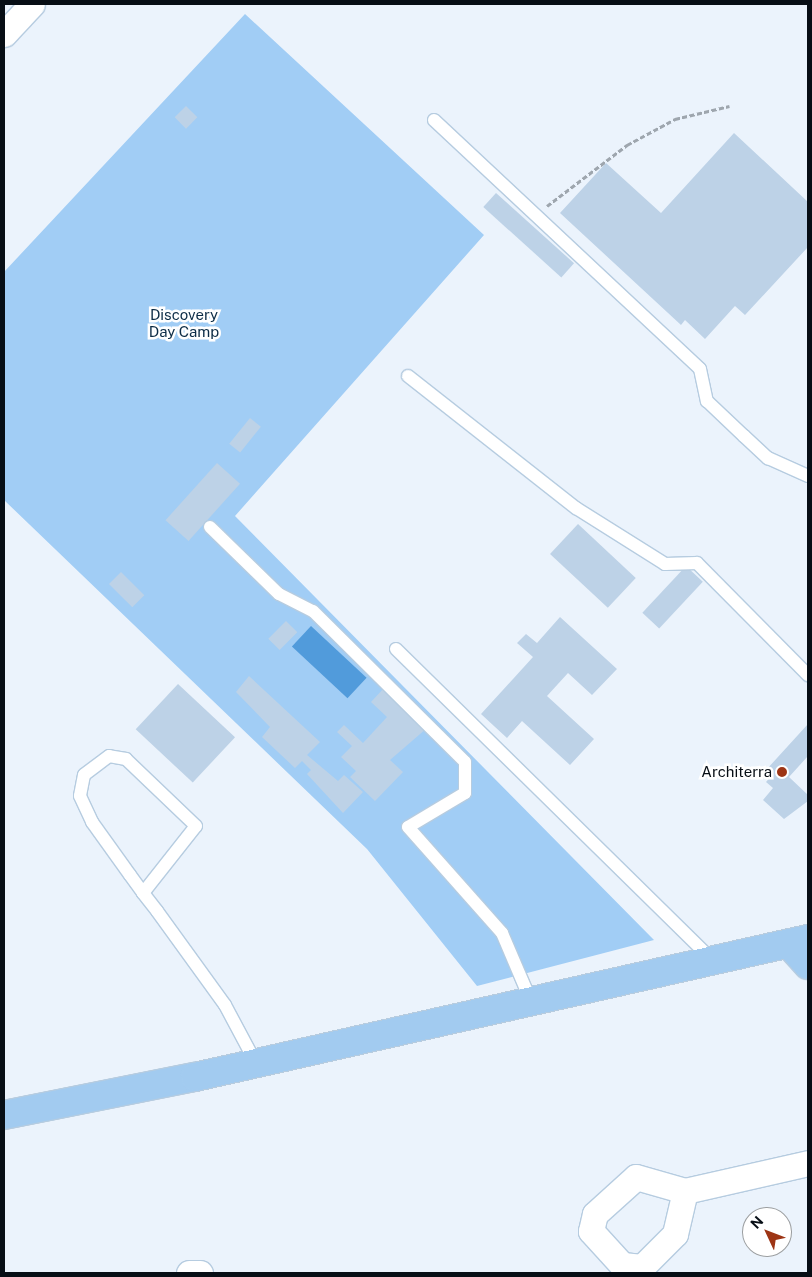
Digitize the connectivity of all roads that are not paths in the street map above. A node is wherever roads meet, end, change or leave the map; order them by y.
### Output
1 (32, 4) edge
2 (4, 34) edge
3 (434, 120) dead end
4 (408, 376) dead end
5 (808, 476) edge
6 (210, 527) dead end
7 (396, 649) dead end
8 (808, 675) edge
9 (143, 892) junction
10 (799, 941) edge
11 (713, 960) junction
12 (808, 965) edge
13 (531, 1001) junction
14 (256, 1063) junction
15 (4, 1114) edge
16 (808, 1163) edge
17 (685, 1191) dead end
18 (189, 1273) edge
19 (200, 1273) edge

1 - 2 street
3 - 5 lane
4 - 8 lane
6 - 13 lane
7 - 11 lane
9 - 9 lane
9 - 14 lane
10 - 11 main road
10 - 12 main road
11 - 13 main road
13 - 14 main road
14 - 15 main road
16 - 17 street
18 - 19 street

